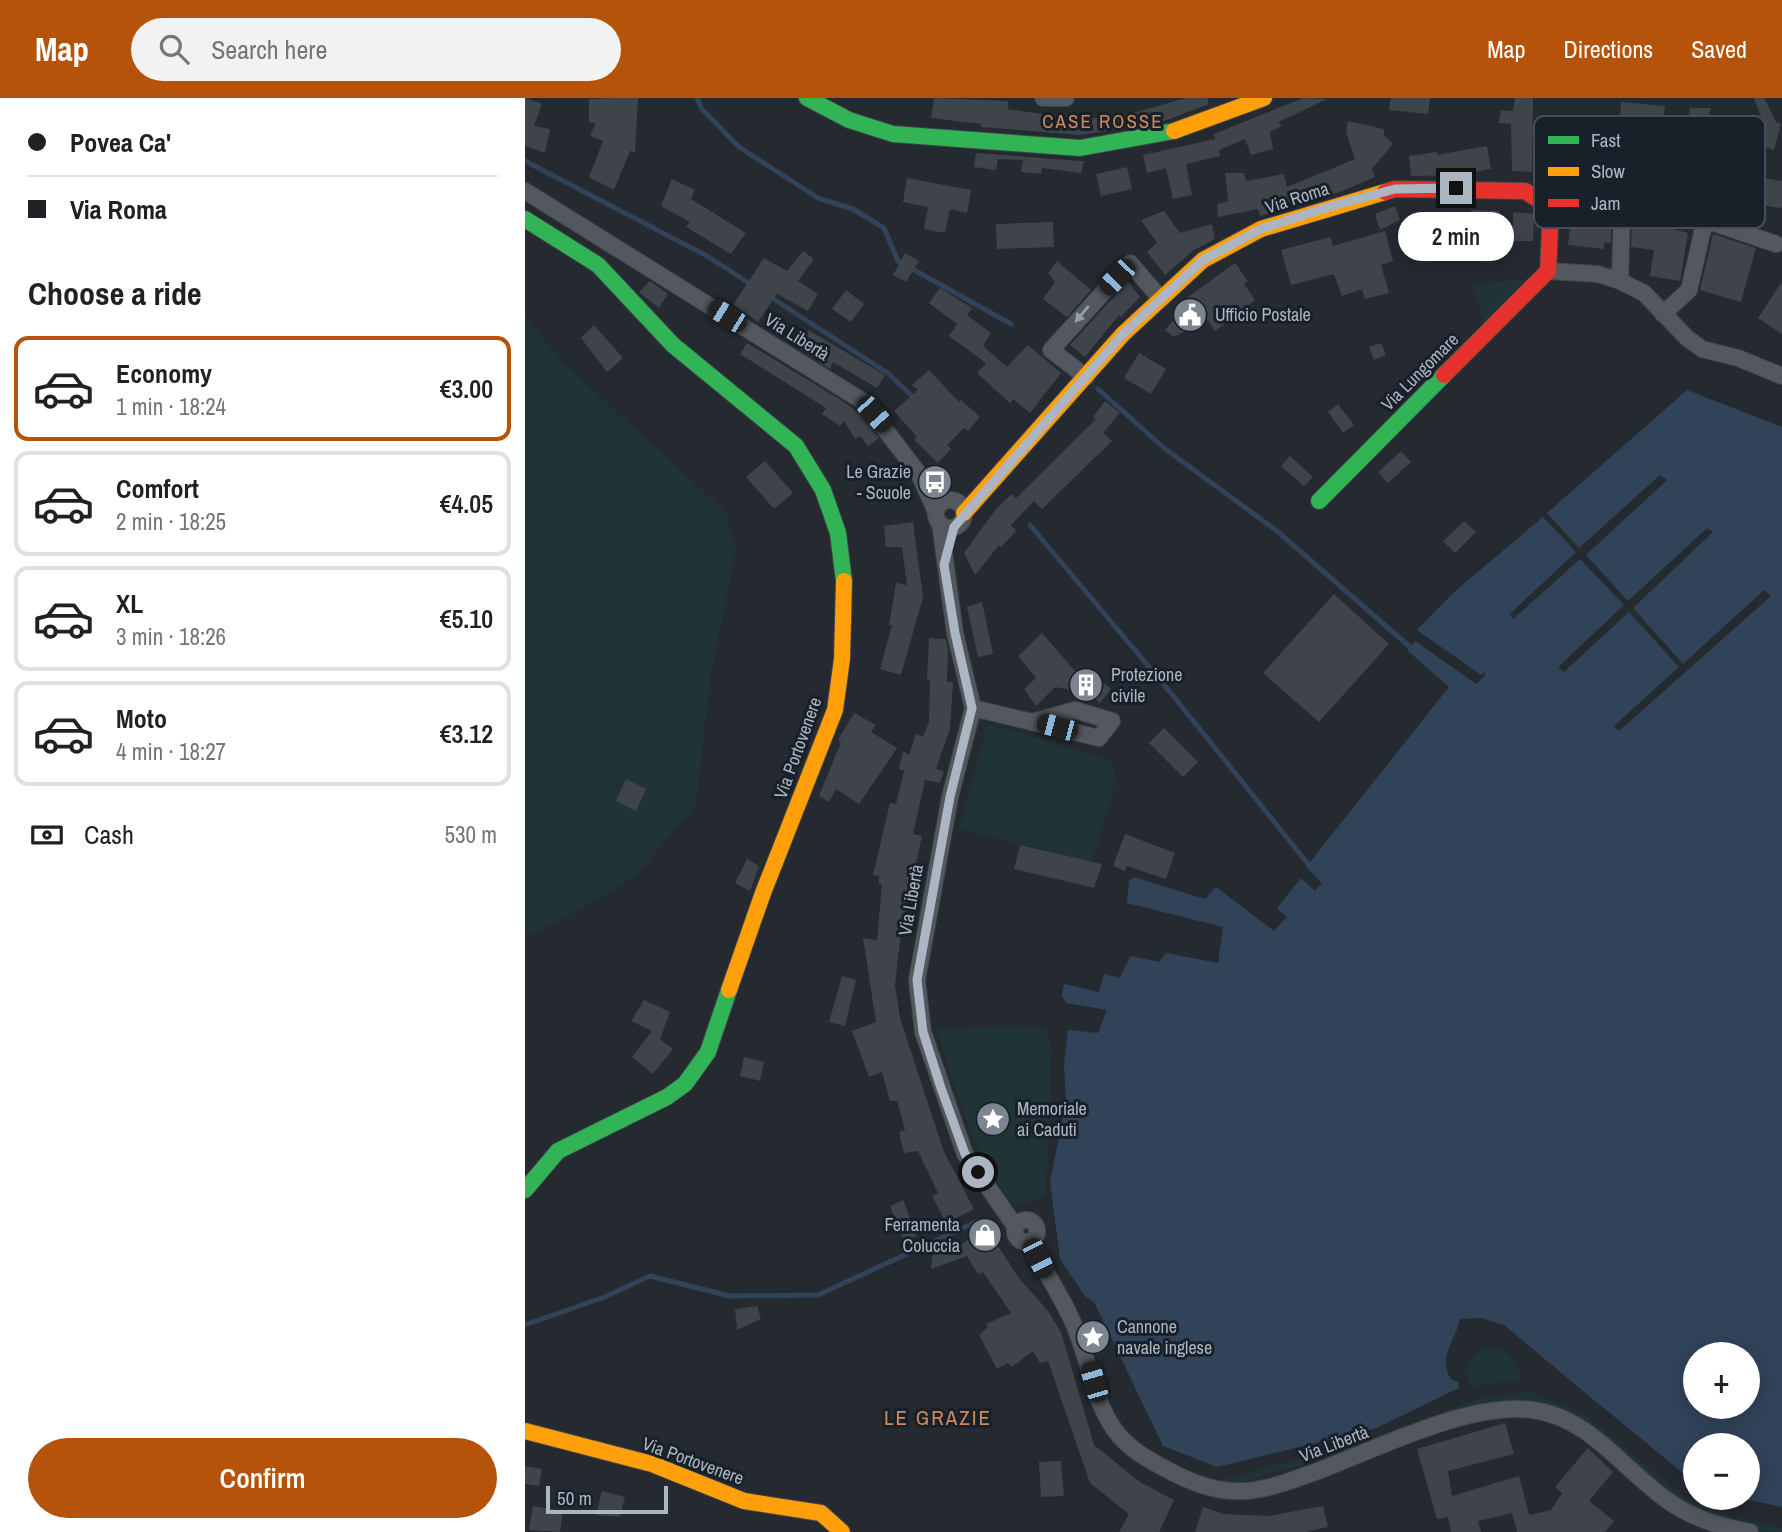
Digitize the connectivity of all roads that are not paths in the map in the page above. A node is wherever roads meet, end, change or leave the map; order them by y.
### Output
1 (807, 98) edge
2 (1043, 98) edge
3 (1066, 98) edge
4 (1264, 98) edge
5 (525, 191) edge
6 (1534, 196) edge
7 (525, 219) edge
8 (1549, 228) edge
9 (1622, 228) edge
10 (1703, 228) edge
11 (1729, 228) edge
12 (1776, 244) dead end
13 (1548, 271) junction
14 (1620, 281) junction
15 (1161, 299) junction
16 (1663, 314) junction
17 (1782, 376) edge
18 (1086, 377) junction
19 (919, 474) junction
20 (1319, 501) dead end
21 (956, 505) junction
22 (943, 521) junction
23 (972, 708) junction
24 (1036, 721) dead end
25 (525, 1190) edge
26 (525, 1431) edge
27 (842, 1532) edge
28 (1750, 1532) edge

1 - 4 main road
2 - 3 street
5 - 19 street, Via Libertà
6 - 15 main road, Via Roma
7 - 25 main road, Via Portovenere
8 - 13 main road
9 - 14 street
10 - 16 street
11 - 12 street, Via Roma
13 - 14 street
13 - 20 main road, Via Lungomare
14 - 16 street
15 - 18 main road, Via Roma
15 -> 18 street
16 - 17 street
18 - 21 main road, Via Roma
19 - 21 street, Via Libertà
19 - 22 street, Via Libertà
21 - 22 street
21 - 22 street
22 - 23 street, Via Libertà
23 - 24 street
23 - 28 street, Via Libertà
26 - 27 main road, Via Portovenere

